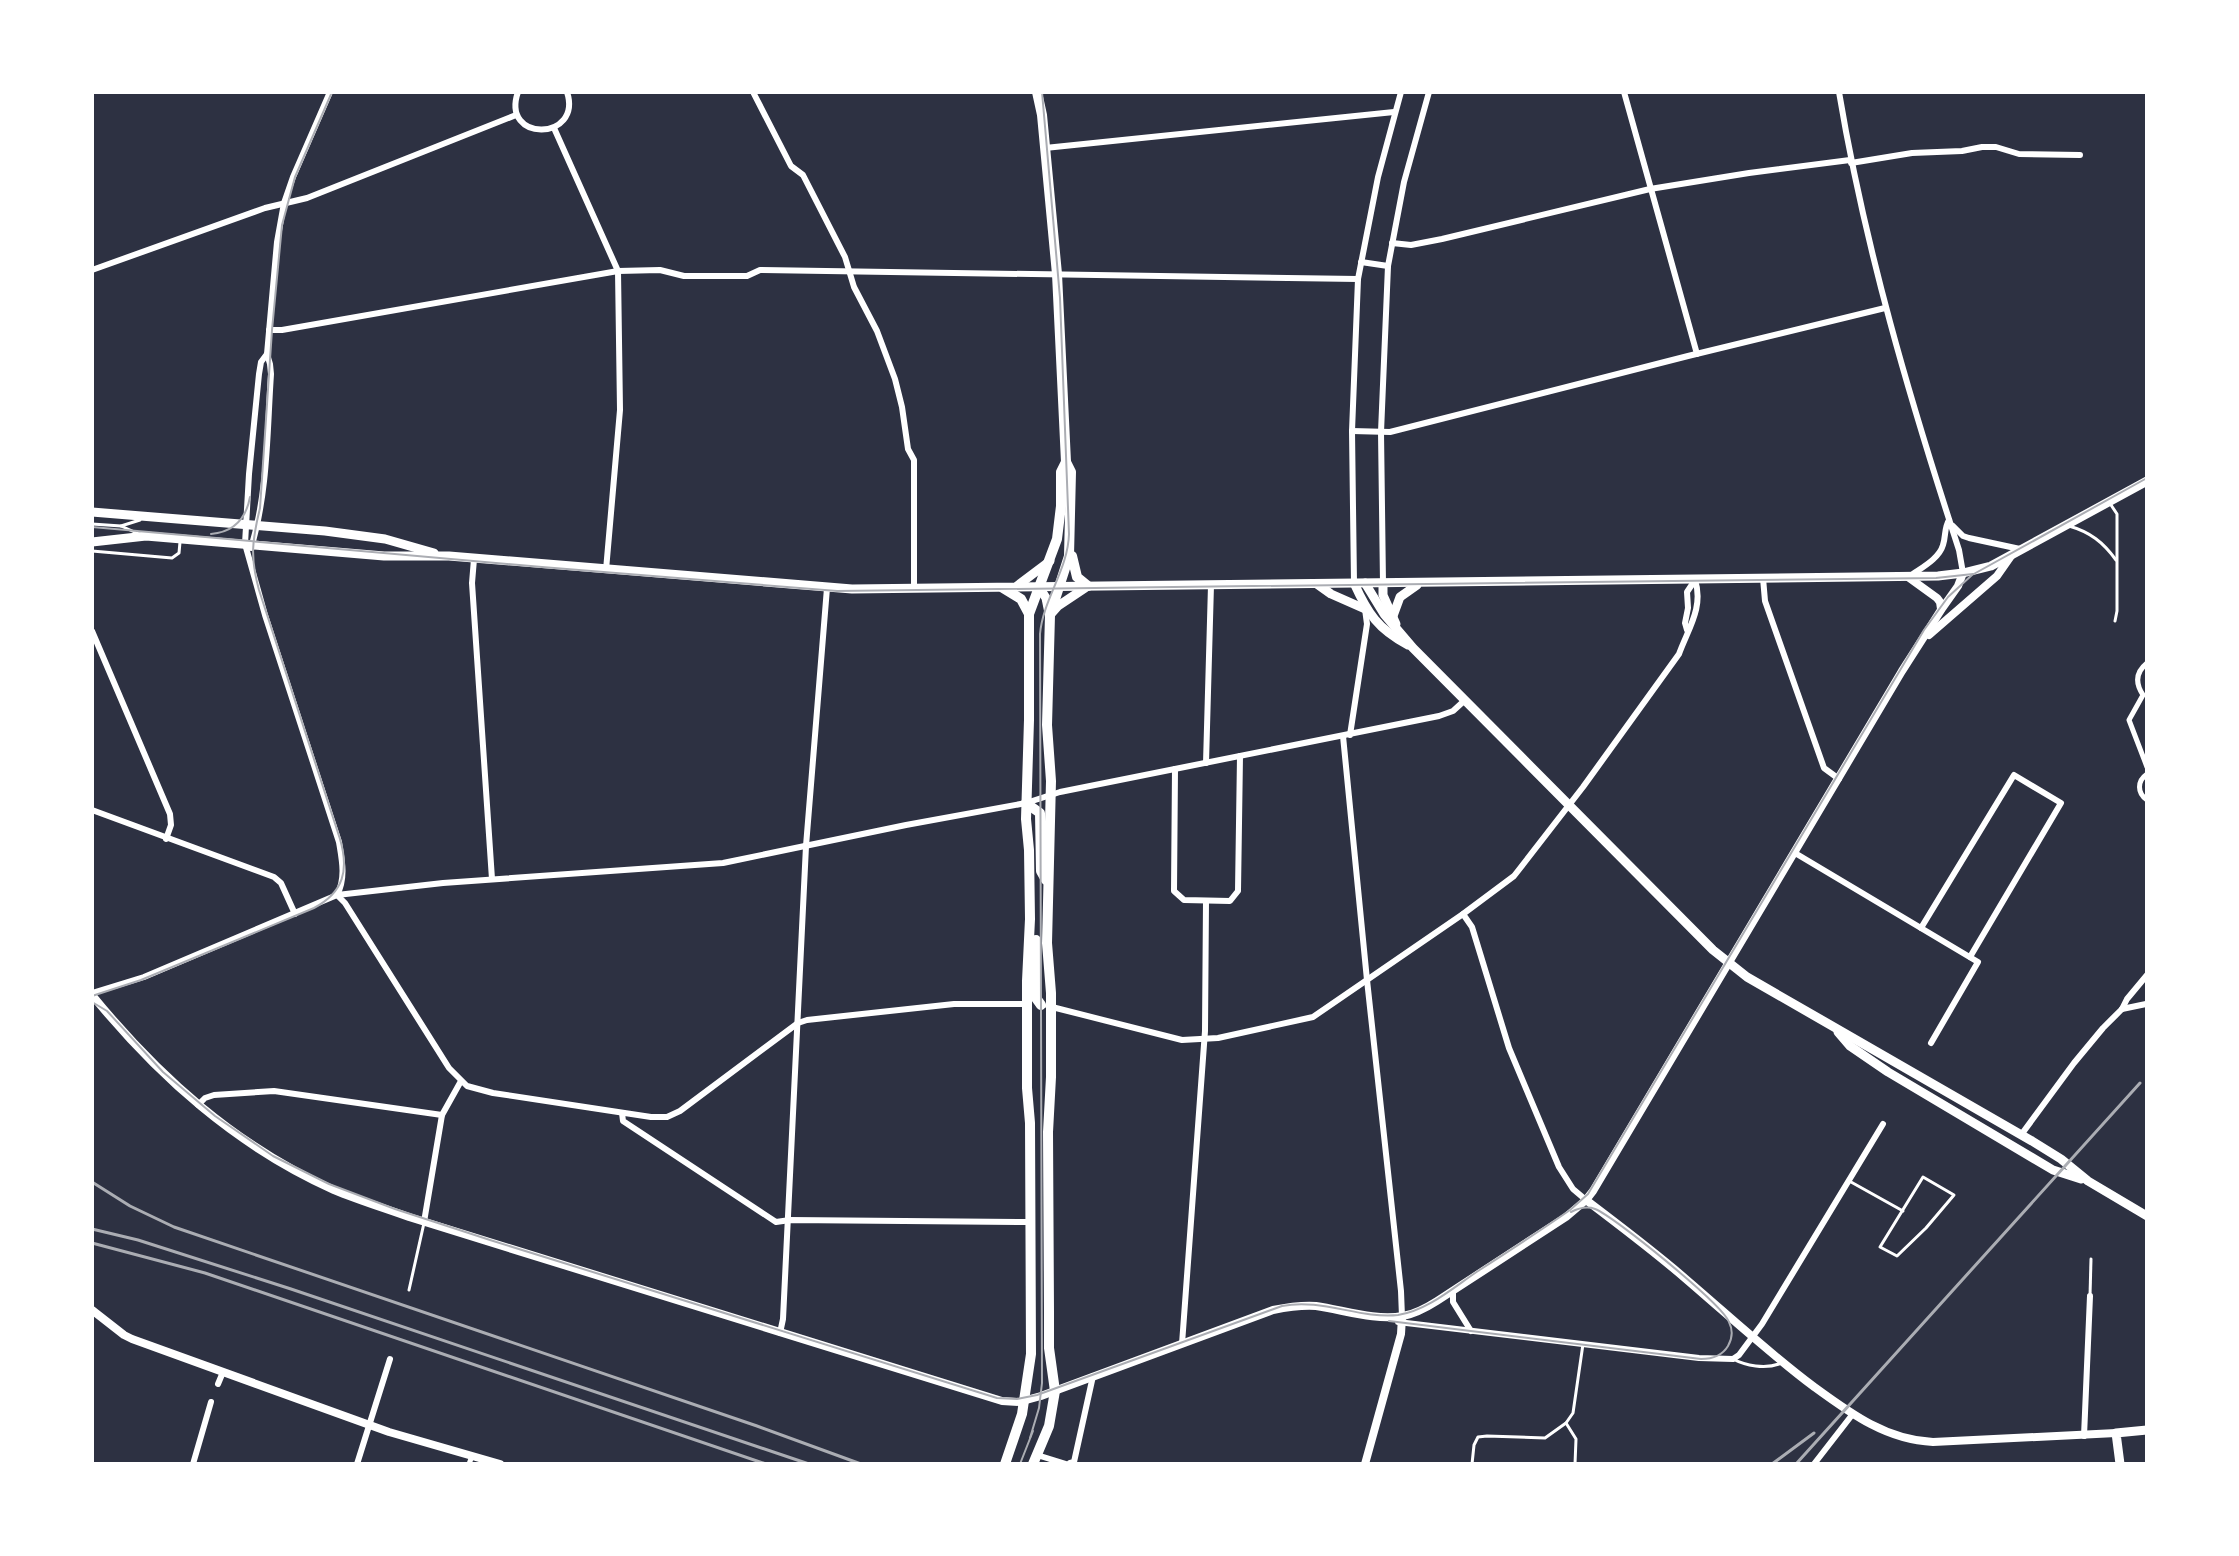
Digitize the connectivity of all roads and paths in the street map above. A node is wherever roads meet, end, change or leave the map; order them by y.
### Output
1 (330, 92) edge
2 (518, 92) edge
3 (567, 92) edge
4 (753, 92) edge
5 (1037, 92) edge
6 (1044, 92) edge
7 (1401, 92) edge
8 (1429, 92) edge
9 (1624, 92) edge
10 (1839, 92) edge
11 (1394, 112) junction
12 (516, 115) junction
13 (1042, 115) junction
14 (554, 128) junction
15 (1045, 148) junction
16 (2080, 155) dead end
17 (1851, 162) junction
18 (1650, 189) junction
19 (284, 203) junction
20 (1392, 243) junction
21 (1361, 262) junction
22 (1388, 266) junction
23 (92, 270) edge
24 (618, 271) junction
25 (850, 273) junction
26 (1057, 274) junction
27 (1358, 279) junction
28 (1885, 308) junction
29 (269, 330) junction
30 (267, 354) junction
31 (1697, 354) junction
32 (1352, 431) junction
33 (1381, 432) junction
34 (1066, 462) junction
35 (2147, 481) edge
36 (2109, 502) junction
37 (92, 512) edge
38 (146, 518) junction
39 (1949, 522) junction
40 (92, 524) edge
41 (2067, 525) junction
42 (121, 526) junction
43 (245, 526) junction
44 (257, 526) junction
45 (146, 536) junction
46 (180, 539) junction
47 (92, 542) edge
48 (1071, 546) junction
49 (249, 548) junction
50 (2022, 549) junction
51 (92, 551) edge
52 (449, 556) junction
53 (2012, 556) junction
54 (474, 559) junction
55 (2116, 560) junction
56 (1050, 561) junction
57 (606, 570) junction
58 (1963, 573) junction
59 (1908, 577) junction
60 (1763, 578) junction
61 (1695, 580) junction
62 (1360, 583) junction
63 (1383, 583) junction
64 (1420, 583) junction
65 (1317, 584) junction
66 (1211, 585) junction
67 (1088, 586) junction
68 (1039, 587) junction
69 (1060, 587) junction
70 (827, 588) junction
71 (914, 588) junction
72 (1009, 588) junction
73 (1365, 609) junction
74 (1941, 610) junction
75 (1029, 614) junction
76 (1050, 615) junction
77 (1393, 616) junction
78 (2115, 621) dead end
79 (1397, 628) junction
80 (1687, 630) junction
81 (92, 631) edge
82 (1922, 641) junction
83 (1413, 648) junction
84 (2147, 663) edge
85 (2145, 696) edge
86 (1464, 701) junction
87 (1346, 736) junction
88 (1240, 756) junction
89 (1206, 763) junction
90 (2147, 767) edge
91 (1175, 769) junction
92 (2147, 774) edge
93 (1839, 779) junction
94 (1050, 795) junction
95 (2147, 800) edge
96 (1026, 803) junction
97 (1569, 806) junction
98 (92, 810) edge
99 (166, 839) junction
100 (806, 846) junction
101 (1795, 853) junction
102 (492, 879) junction
103 (1047, 883) junction
104 (337, 895) junction
105 (1206, 901) junction
106 (1030, 912) junction
107 (295, 914) junction
108 (1463, 914) junction
109 (1921, 928) junction
110 (1970, 957) junction
111 (1729, 963) junction
112 (2147, 975) edge
113 (1367, 980) junction
114 (2140, 985) junction
115 (92, 994) edge
116 (2144, 1000) edge
117 (1027, 1004) junction
118 (1046, 1006) junction
119 (2122, 1009) junction
120 (798, 1023) junction
121 (1838, 1031) junction
122 (1205, 1039) junction
123 (1931, 1043) dead end
124 (461, 1081) junction
125 (1928, 1096) junction
126 (198, 1105) junction
127 (622, 1113) junction
128 (442, 1115) junction
129 (1883, 1124) dead end
130 (2021, 1135) junction
131 (2027, 1147) junction
132 (1848, 1180) junction
133 (2088, 1181) junction
134 (1586, 1200) junction
135 (1903, 1211) junction
136 (2147, 1216) edge
137 (790, 1220) junction
138 (424, 1222) junction
139 (1031, 1222) junction
140 (2091, 1259) dead end
141 (409, 1290) dead end
142 (1453, 1291) junction
143 (2090, 1296) joint
144 (92, 1310) edge
145 (1402, 1320) junction
146 (1471, 1331) junction
147 (780, 1333) junction
148 (1752, 1338) junction
149 (1182, 1344) junction
150 (1583, 1344) junction
151 (390, 1359) dead end
152 (1733, 1359) junction
153 (1781, 1362) junction
154 (223, 1372) junction
155 (1093, 1376) junction
156 (218, 1384) dead end
157 (1055, 1391) junction
158 (1025, 1401) junction
159 (211, 1402) dead end
160 (1852, 1415) junction
161 (1566, 1423) junction
162 (368, 1425) junction
163 (2147, 1430) edge
164 (2116, 1433) junction
165 (2084, 1436) junction
166 (1035, 1459) edge
167 (470, 1460) edge
168 (193, 1464) edge
169 (357, 1464) edge
170 (500, 1464) edge
171 (1005, 1464) edge
172 (1069, 1464) edge
173 (1365, 1464) edge
174 (1472, 1464) edge
175 (1575, 1464) edge
176 (1814, 1464) edge
177 (2120, 1464) edge

1 - 19 street
2 - 12 street
3 - 14 street
4 - 25 street
5 - 13 main road
6 - 13 main road
7 - 11 street
8 - 20 street
9 - 18 street
10 - 17 street
11 - 15 street
11 - 21 street
12 - 14 street
12 - 19 street
13 - 15 main road
14 - 24 street
15 - 26 main road
16 - 17 street
17 - 18 street
17 - 28 street
18 - 20 street
18 - 31 street
19 - 23 street
19 - 29 street
20 - 22 street
21 - 22 street
21 - 27 street
22 - 33 street
24 - 25 street
24 - 29 street
24 - 57 street
25 - 26 street
25 - 71 street
26 - 27 street
26 - 34 main road
27 - 32 street
28 - 31 street
28 - 39 street
29 - 30 street
30 - 43 street
30 - 44 street
31 - 33 street
32 - 33 street
32 - 62 street
33 - 63 street
34 - 48 main road
34 - 56 main road
35 - 36 main road
36 - 41 main road
36 - 55 lane
37 - 38 main road
38 - 42 lane
38 - 43 main road
39 - 50 street
39 - 58 street
39 - 59 street
40 - 42 lane
41 - 50 main road
41 - 55 lane
42 - 45 lane
43 - 44 main road
43 - 49 street
44 - 49 street
44 - 52 main road
45 - 46 main road
45 - 47 main road
46 - 49 main road
46 - 51 lane
48 - 67 main road
48 - 69 main road
49 - 52 main road
49 - 104 street
50 - 53 main road
52 - 54 main road
53 - 58 main road
53 - 82 street
54 - 57 main road
54 - 102 street
55 - 78 lane
56 - 68 main road
56 - 69 main road
56 - 72 main road
57 - 70 main road
58 - 59 main road
58 - 74 street
59 - 60 main road
59 - 74 street
60 - 61 main road
60 - 93 street
61 - 64 main road
61 - 80 street
61 - 80 street
62 - 63 main road
62 - 65 main road
62 - 73 main road
62 - 79 main road
63 - 64 main road
63 - 77 main road
64 - 77 main road
65 - 66 main road
65 - 73 main road
66 - 67 main road
66 - 89 street
67 - 69 main road
67 - 76 main road
68 - 69 main road
68 - 72 main road
68 - 75 main road
68 - 76 main road
69 - 76 main road
70 - 71 main road
70 - 100 street
71 - 72 main road
72 - 75 main road
73 - 83 main road
73 - 87 street
74 - 82 street
75 - 96 main road
76 - 94 main road
77 - 79 main road
79 - 83 main road
80 - 97 street
81 - 99 street
82 - 93 street
83 - 86 main road
84 - 85 street
85 - 90 street
86 - 87 street
86 - 97 main road
87 - 88 street
87 - 113 street
88 - 89 street
88 - 105 street
89 - 91 street
91 - 94 street
91 - 105 street
92 - 95 street
93 - 101 street
94 - 96 street
94 - 103 main road
96 - 100 street
96 - 103 main road
96 - 106 main road
97 - 108 street
97 - 111 main road
98 - 99 street
99 - 107 street
100 - 102 street
100 - 120 street
101 - 109 street
101 - 111 street
102 - 104 street
103 - 118 main road
104 - 107 street
104 - 124 street
105 - 122 street
106 - 117 main road
106 - 118 main road
107 - 115 street
108 - 113 street
108 - 134 street
109 - 110 street
109 - 110 street
110 - 123 street
111 - 121 main road
111 - 134 street
112 - 114 street
113 - 122 street
113 - 145 street
114 - 116 street
114 - 119 street
115 - 126 street
116 - 119 street
117 - 118 lane
117 - 120 street
117 - 139 main road
118 - 122 street
118 - 157 main road
119 - 130 street
120 - 127 street
120 - 137 street
121 - 125 main road
121 - 130 main road
122 - 149 street
124 - 127 street
124 - 128 street
125 - 130 main road
125 - 131 main road
126 - 128 street
126 - 138 street
127 - 137 street
128 - 138 street
129 - 132 street
130 - 131 main road
131 - 133 main road
131 - 133 main road
131 - 133 main road
132 - 135 lane
132 - 148 street
133 - 136 main road
134 - 142 street
134 - 148 street
135 - 135 lane
137 - 139 street
137 - 147 street
138 - 141 lane
138 - 147 street
139 - 158 main road
140 - 143 lane
142 - 145 street
142 - 146 street
143 - 165 street
144 - 154 street
145 - 146 street
145 - 149 street
145 - 173 street
146 - 150 street
147 - 158 street
148 - 152 street
148 - 153 street
149 - 155 street
150 - 152 street
150 - 161 lane
151 - 162 street
152 - 153 lane
153 - 160 street
154 - 156 street
154 - 162 street
155 - 157 street
155 - 172 street
157 - 158 street
157 - 166 main road
158 - 171 main road
159 - 168 street
160 - 165 street
160 - 176 street
161 - 174 lane
161 - 175 lane
162 - 167 street
162 - 169 street
163 - 164 main road
164 - 165 street
164 - 177 main road
166 - 172 street
167 - 170 street

